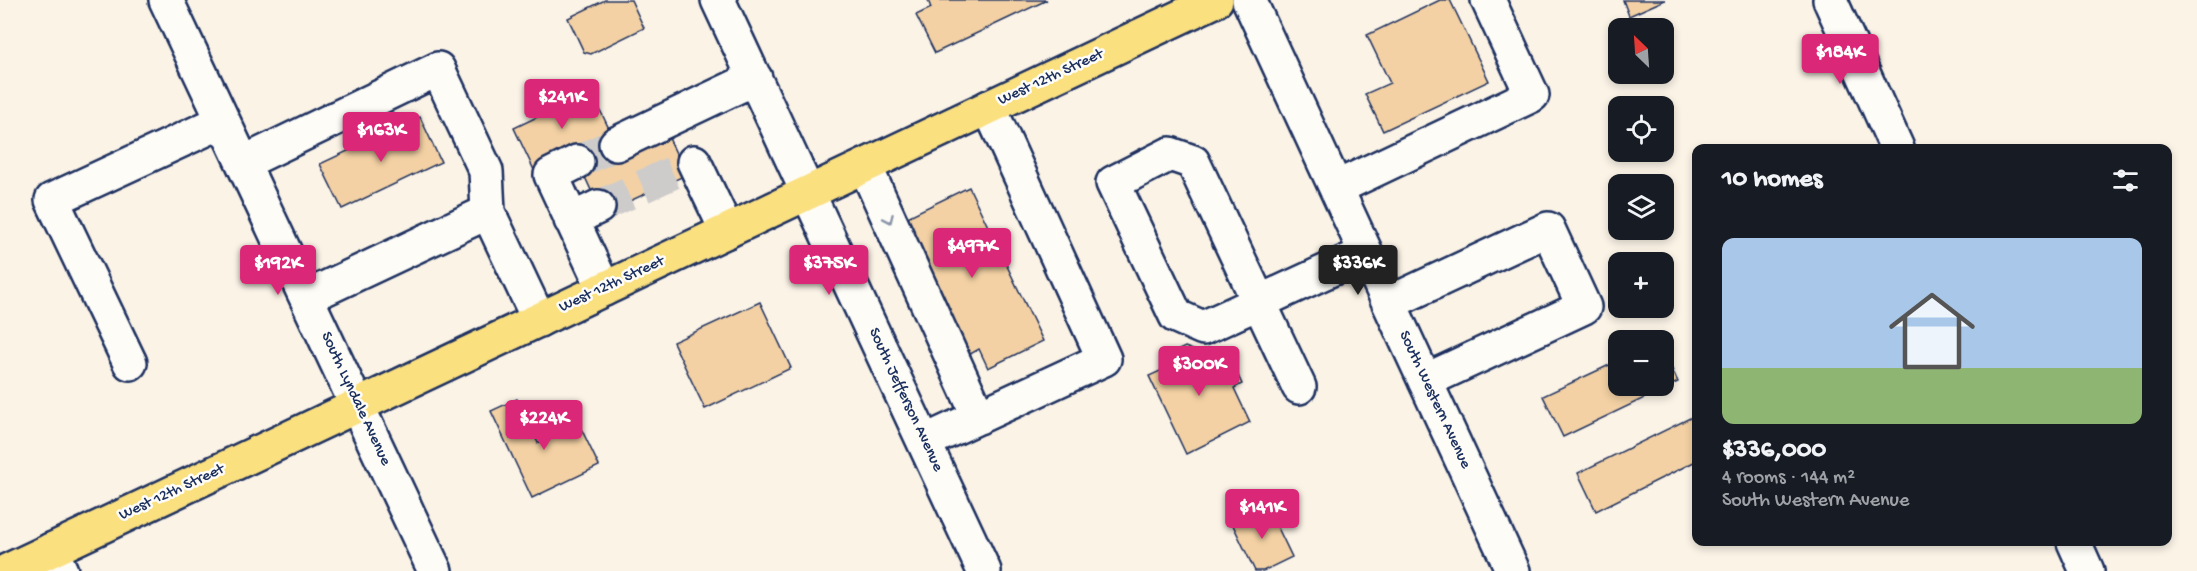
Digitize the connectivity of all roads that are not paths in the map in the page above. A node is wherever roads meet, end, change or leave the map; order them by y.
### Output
1 (166, 0) edge
2 (718, 0) edge
3 (1216, 0) edge
4 (1249, 0) edge
5 (1488, 0) edge
6 (1835, 2) edge
7 (755, 78) junction
8 (989, 107) junction
9 (674, 117) junction
10 (223, 121) junction
11 (616, 144) tunnel mouth
12 (1895, 144) edge
13 (577, 162) tunnel mouth
14 (243, 163) junction
15 (865, 166) junction
16 (1336, 188) junction
17 (808, 192) junction
18 (488, 212) junction
19 (727, 231) junction
20 (1366, 253) junction
21 (604, 289) junction
22 (307, 297) junction
23 (1260, 302) junction
24 (1389, 303) junction
25 (539, 320) junction
26 (130, 363) dead end
27 (1425, 381) junction
28 (1299, 387) dead end
29 (358, 405) junction
30 (979, 417) junction
31 (924, 442) junction
32 (2076, 546) edge
33 (56, 561) edge
34 (8, 571) edge
35 (435, 571) edge
36 (984, 571) edge
37 (1513, 571) edge
38 (2087, 571) edge

1 - 10 street, South Lyndale Avenue
2 - 7 street, South Jefferson Avenue
3 - 8 main road, West 12th Street
4 - 16 street, South Western Avenue
5 - 16 street
6 - 12 street
7 - 9 street
7 - 17 street, South Jefferson Avenue
8 - 15 main road, West 12th Street
8 - 30 street
9 - 11 street
9 - 19 street
10 - 14 street, South Lyndale Avenue
10 - 26 street
13 - 21 street
14 - 18 street
14 - 22 street, South Lyndale Avenue
15 - 17 main road, West 12th Street
15 -> 30 street
16 - 20 street, South Western Avenue
17 - 19 main road, West 12th Street
17 - 31 street, South Jefferson Avenue
18 - 22 street
18 - 25 street
19 - 21 main road, West 12th Street
20 - 23 street
20 - 24 street, South Western Avenue
21 - 25 main road, West 12th Street
22 - 29 street, South Lyndale Avenue
23 - 23 street
23 - 28 street
24 - 27 street, South Western Avenue
24 - 27 street
25 - 29 main road, West 12th Street
27 - 37 street, South Western Avenue
29 - 33 main road, West 12th Street
29 - 35 street, South Lyndale Avenue
30 - 31 street
31 - 36 street, South Jefferson Avenue
32 - 38 street
33 - 34 main road, West 12th Street

